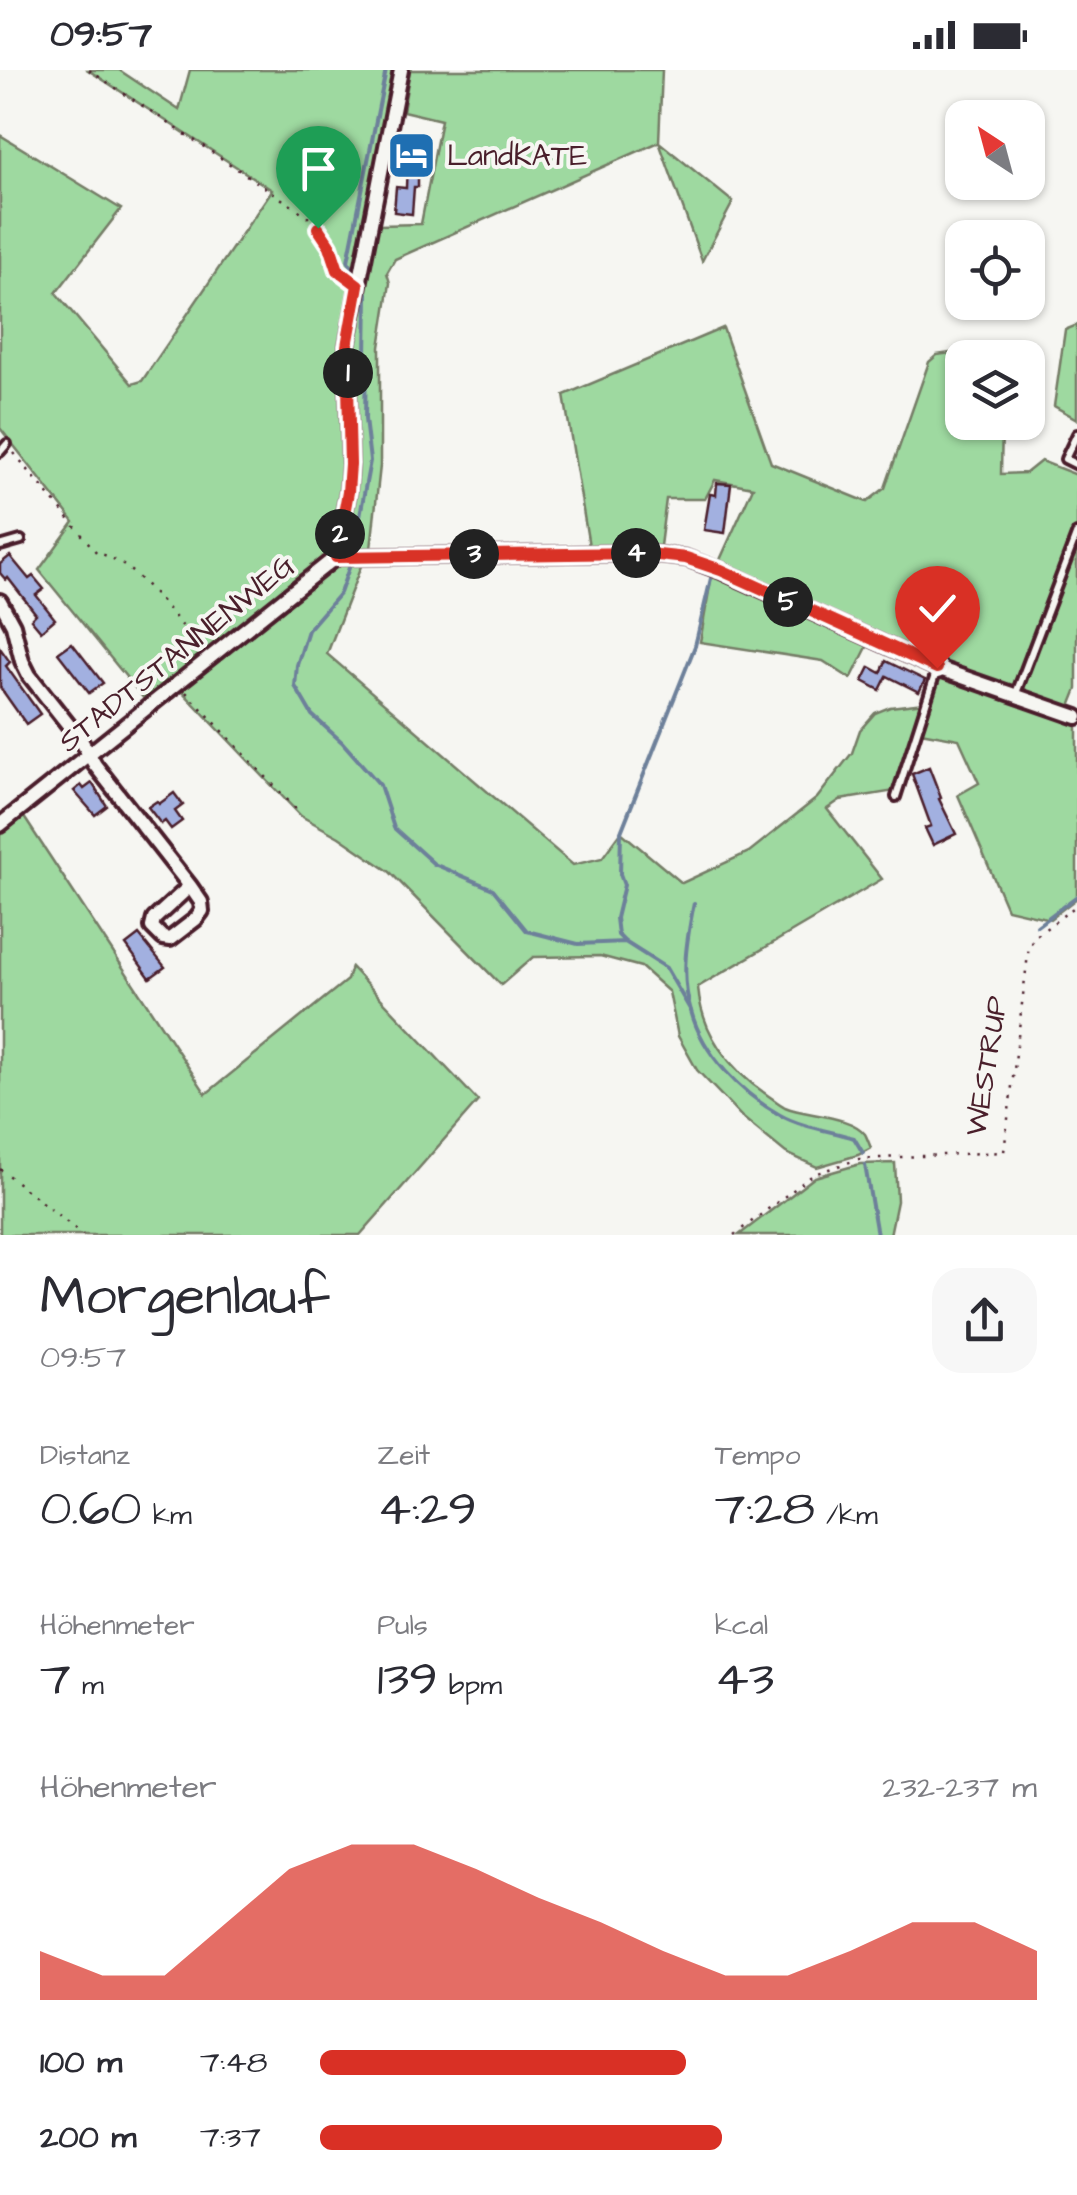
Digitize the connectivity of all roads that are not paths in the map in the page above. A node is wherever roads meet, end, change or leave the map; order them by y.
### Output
1 (401, 70) edge
2 (1077, 434) edge
3 (6, 444) road end
4 (0, 452) edge
5 (1077, 465) edge
6 (1077, 533) edge
7 (21, 540) dead end
8 (0, 546) edge
9 (336, 557) junction
10 (0, 600) edge
11 (937, 668) junction
12 (1015, 696) junction
13 (1077, 717) edge
14 (89, 754) junction
15 (896, 797) dead end
16 (0, 824) edge
17 (190, 886) dead end

1 - 9 street
2 - 5 lane
3 - 4 lane
6 - 12 lane
7 - 8 lane
9 - 11 street
9 - 14 street, STADTSTANNENWEG
10 - 14 street
11 - 12 street
11 - 15 lane
12 - 13 street
14 - 16 street, STADTSTANNENWEG
14 - 17 street

